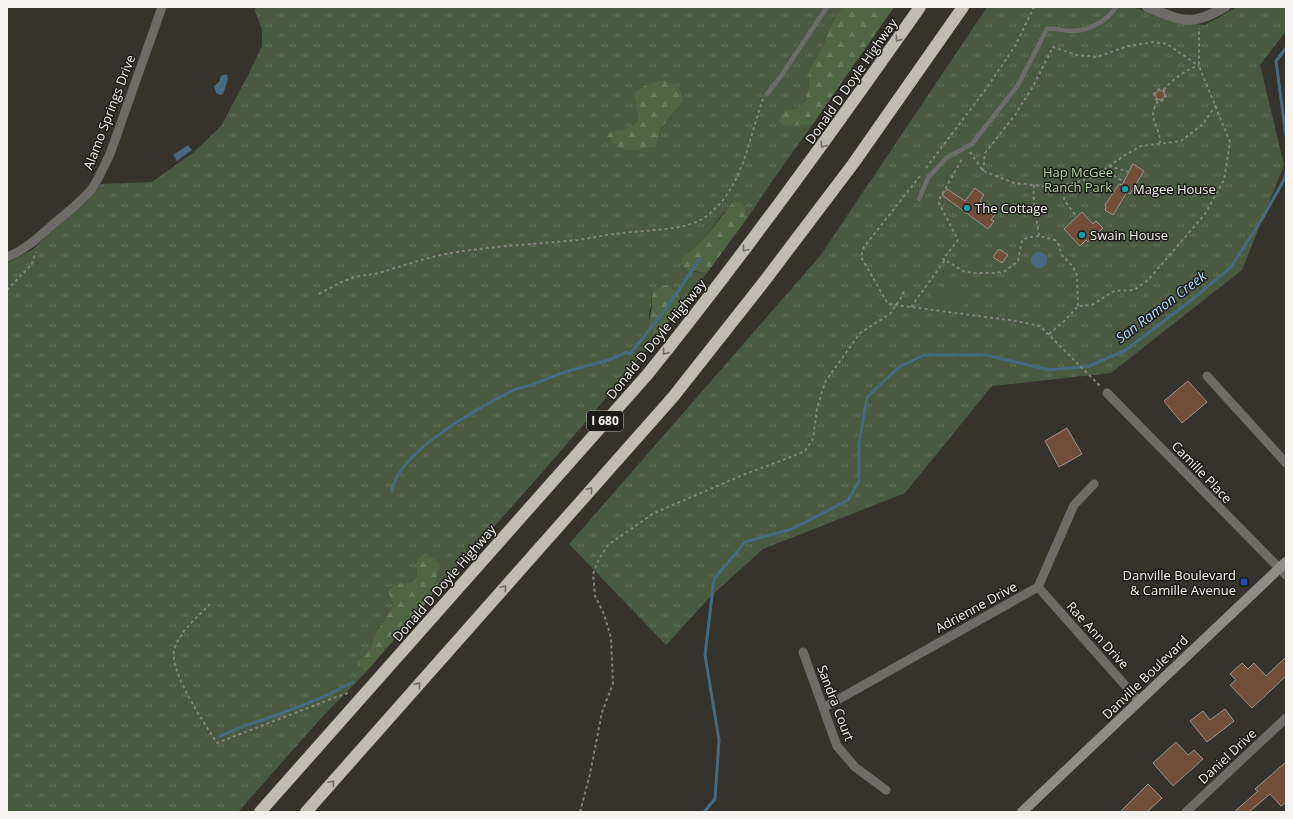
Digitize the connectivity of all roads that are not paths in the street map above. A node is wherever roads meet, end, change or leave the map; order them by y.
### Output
1 (162, 7) edge
2 (827, 7) edge
3 (920, 7) edge
4 (963, 7) edge
5 (1116, 7) edge
6 (1147, 7) edge
7 (1225, 7) edge
8 (1164, 10) edge
9 (767, 94) road end
10 (919, 199) dead end
11 (7, 257) edge
12 (1207, 376) dead end
13 (1107, 393) road end
14 (1286, 463) edge
15 (1094, 484) dead end
16 (1284, 569) edge
17 (1038, 587) junction
18 (803, 652) dead end
19 (1140, 701) junction
20 (823, 708) junction
21 (1286, 718) edge
22 (886, 790) dead end
23 (260, 812) edge
24 (306, 812) edge
25 (1022, 812) edge
26 (1186, 812) edge

1 - 11 street, Alamo Springs Drive
2 - 9 lane
3 -> 23 highway, Donald D Doyle Highway / I 680
24 -> 4 highway, I 680
5 - 10 lane
6 - 8 street
7 - 8 street
12 - 14 street
13 - 16 street, Camille Place
15 - 17 street, Adrienne Drive
16 - 19 main road, Danville Boulevard
17 - 19 street, Rae Ann Drive
17 - 20 street, Adrienne Drive
18 - 20 street, Sandra Court
19 - 25 main road, Danville Boulevard
20 - 22 street, Sandra Court
21 - 26 street, Daniel Drive

